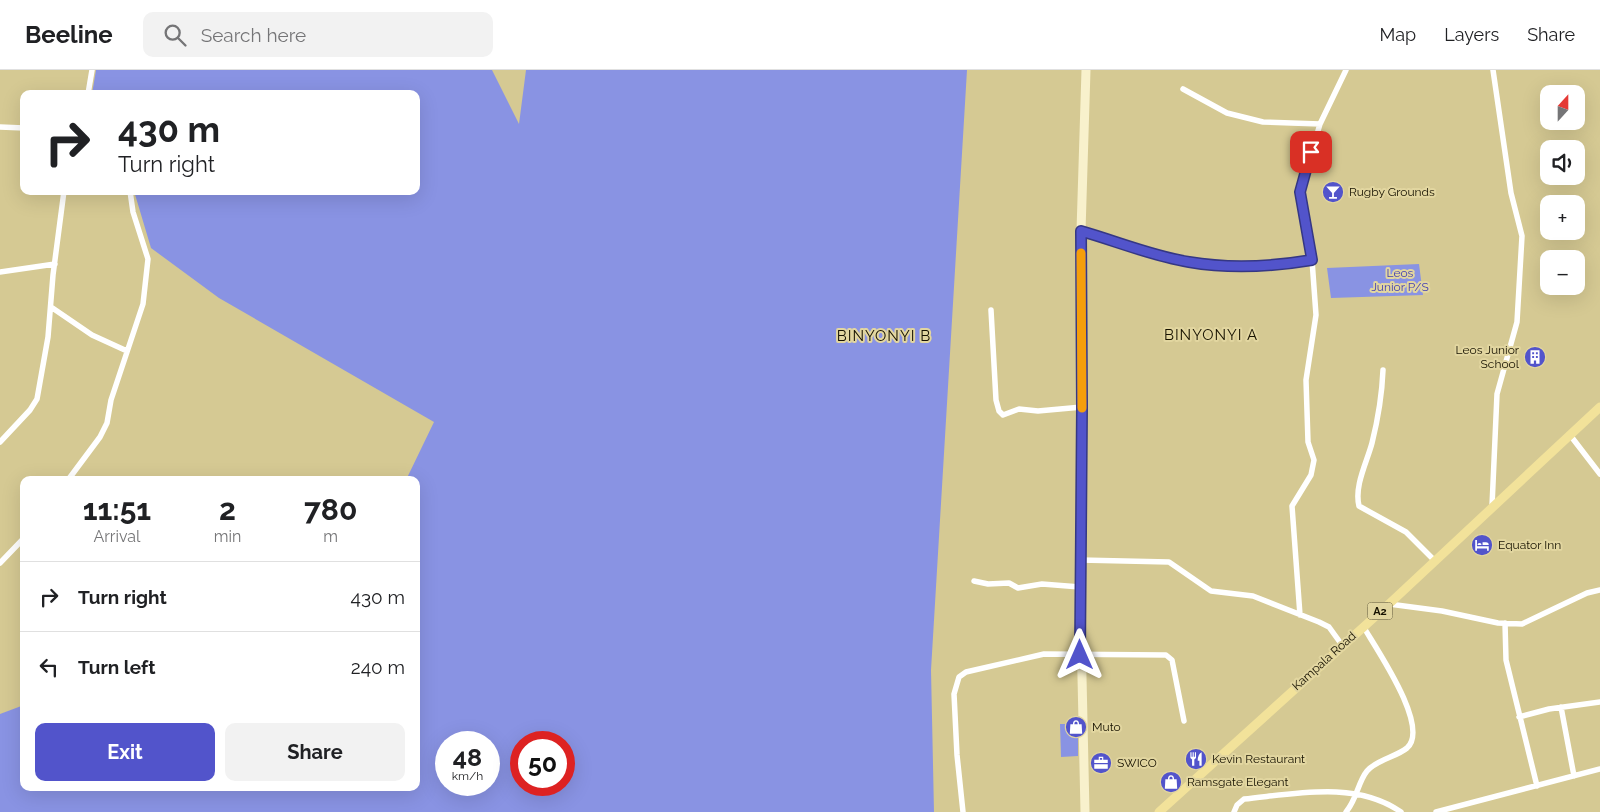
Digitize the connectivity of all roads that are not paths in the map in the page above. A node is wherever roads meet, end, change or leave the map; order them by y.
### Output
1 (92, 70) edge
2 (1086, 70) edge
3 (1346, 70) edge
4 (1493, 70) edge
5 (1183, 89) dead end
6 (89, 90) edge
7 (1320, 124) junction
8 (0, 127) edge
9 (20, 128) edge
10 (64, 195) edge
11 (131, 195) edge
12 (1081, 231) junction
13 (1312, 260) junction
14 (55, 264) junction
15 (0, 272) edge
16 (51, 307) junction
17 (990, 310) dead end
18 (127, 351) junction
19 (1383, 370) dead end
20 (1082, 407) junction
21 (1600, 407) edge
22 (1570, 435) junction
23 (0, 442) edge
24 (1600, 474) edge
25 (71, 476) edge
26 (1492, 506) junction
27 (20, 542) edge
28 (1080, 560) junction
29 (1434, 560) junction
30 (0, 563) edge
31 (974, 581) dead end
32 (1080, 587) junction
33 (1600, 590) edge
34 (1389, 604) junction
35 (1300, 615) junction
36 (1505, 624) junction
37 (1362, 626) junction
38 (1342, 645) junction
39 (1080, 655) junction
40 (1600, 702) edge
41 (1561, 706) junction
42 (1518, 717) junction
43 (1184, 721) dead end
44 (1600, 768) edge
45 (1574, 776) junction
46 (1537, 786) junction
47 (1357, 795) junction
48 (963, 812) edge
49 (1085, 812) edge
50 (1158, 812) edge
51 (1234, 812) edge
52 (1346, 812) edge
53 (1401, 812) edge
54 (1436, 812) edge

1 - 6 street
2 - 12 main road
3 - 7 street
4 - 26 street
5 - 7 street
7 - 13 street
8 - 9 street
10 - 14 street
11 - 18 street
12 - 13 street
12 - 20 main road
13 - 35 street
14 - 15 street
14 - 16 street
16 - 18 street
16 - 23 street
17 - 20 street
18 - 25 street
19 - 29 street
20 - 28 main road
21 - 22 main road, Kampala Road / A2
22 - 24 street
22 - 26 main road, Kampala Road / A2
26 - 29 main road, Kampala Road / A2
27 - 30 street
28 - 32 main road
28 - 35 street
29 - 34 main road, Kampala Road / A2
31 - 32 street
32 - 39 main road
33 - 36 street
34 - 36 street
34 - 37 main road, Kampala Road / A2
35 - 38 street
36 - 42 street
37 - 38 main road, Kampala Road / A2
37 - 47 street
38 - 50 main road, Kampala Road / A2
39 - 43 street
39 - 48 street
39 - 49 main road
40 - 41 street
41 - 42 street
41 - 45 street
42 - 46 street
44 - 45 street
45 - 46 street
46 - 54 street
47 - 51 street
47 - 52 street
47 - 53 street

